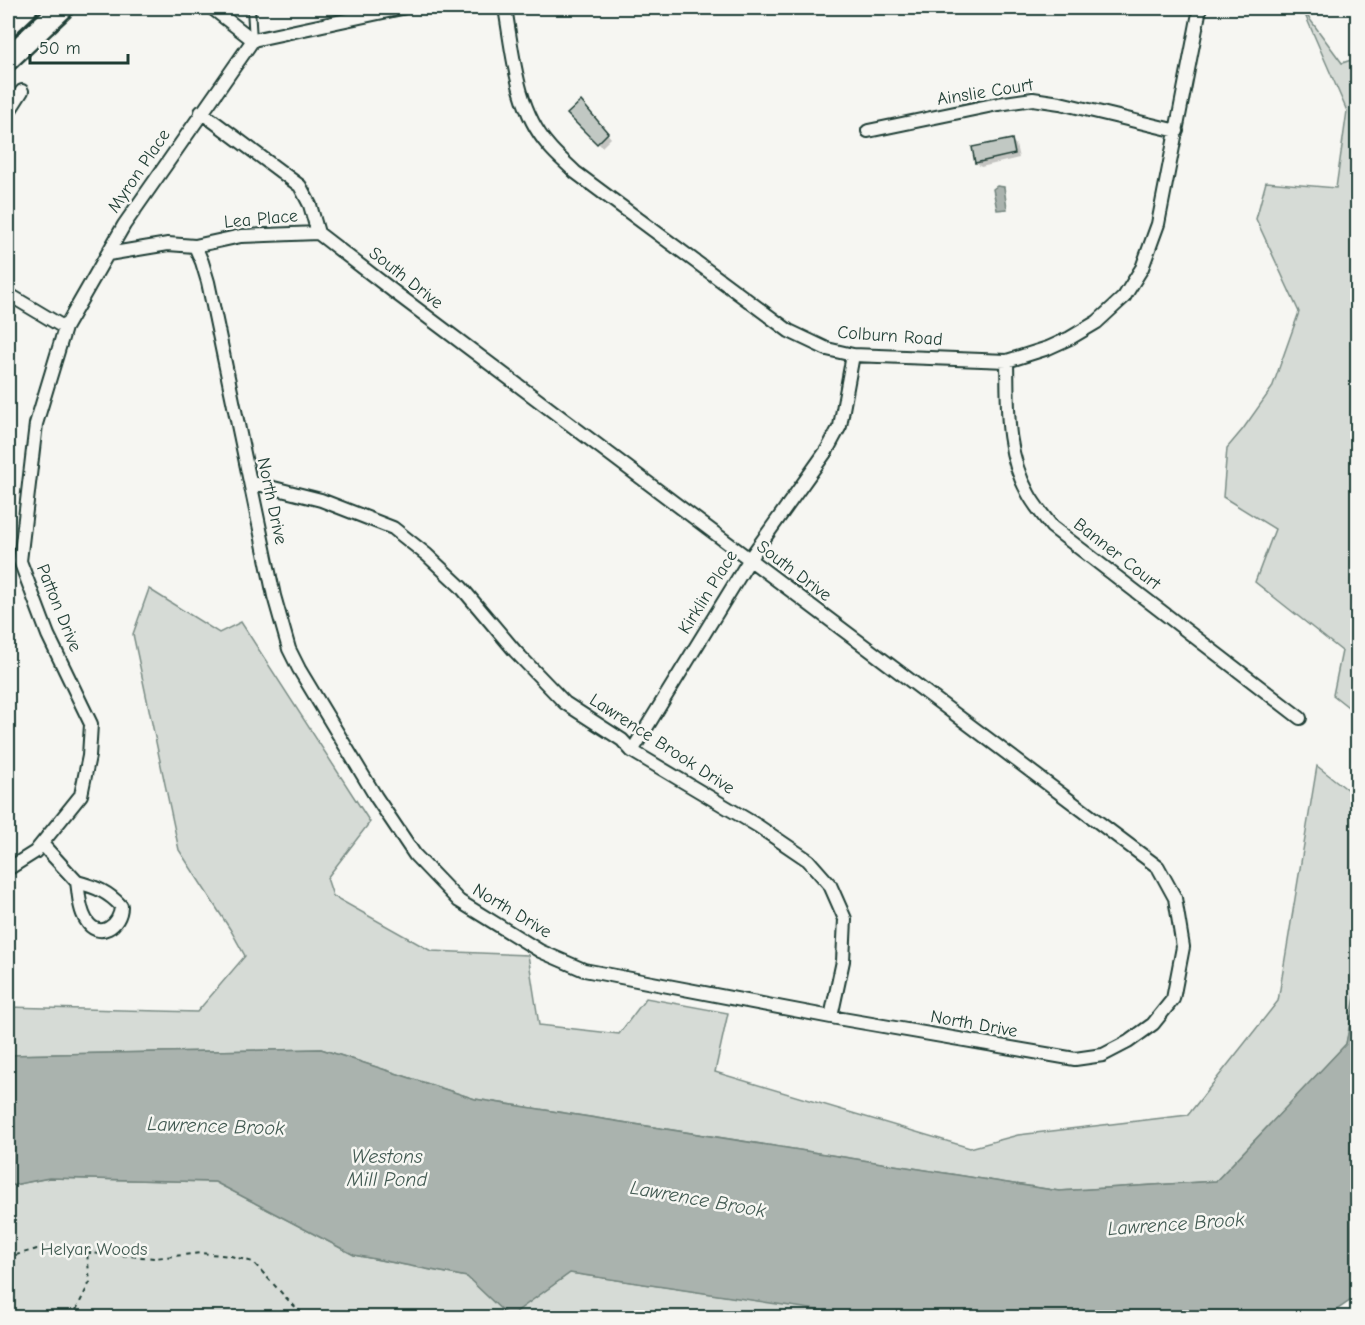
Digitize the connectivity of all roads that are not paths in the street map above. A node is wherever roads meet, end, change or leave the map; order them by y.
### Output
1 (26, 8) edge
2 (62, 8) edge
3 (212, 8) edge
4 (251, 8) edge
5 (402, 8) edge
6 (505, 8) edge
7 (1200, 8) edge
8 (8, 25) edge
9 (253, 40) junction
10 (8, 59) edge
11 (22, 91) dead end
12 (201, 112) junction
13 (8, 113) edge
14 (867, 131) dead end
15 (1177, 131) junction
16 (318, 232) junction
17 (195, 246) junction
18 (108, 254) junction
19 (8, 294) edge
20 (65, 328) junction
21 (853, 355) junction
22 (1007, 361) junction
23 (250, 482) junction
24 (750, 560) junction
25 (1300, 718) dead end
26 (632, 751) junction
27 (42, 844) junction
28 (8, 869) edge
29 (77, 882) dead end
30 (1177, 976) joint
31 (831, 1017) junction

1 - 8 highway
2 - 10 highway
3 - 9 street
4 - 9 lane
5 - 9 street
6 - 21 street, Colburn Road
7 - 15 street, Colburn Road
9 - 12 street, Myron Place
11 - 13 street
12 - 16 street, Lea Place
12 - 18 street, Myron Place
14 - 15 street, Ainslie Court
15 - 22 street, Colburn Road
16 - 17 street, Lea Place
16 - 24 street, South Drive
17 - 18 street, Lea Place
17 - 23 street, North Drive
18 - 20 street, Myron Place
19 - 20 street
20 - 27 street, Patton Drive
21 - 22 street, Colburn Road
21 - 24 street, Kirklin Place
22 - 25 street, Banner Court
23 - 26 street, Lawrence Brook Drive
23 - 31 street, North Drive
24 - 26 street, Kirklin Place
24 - 30 street, South Drive
26 - 31 street, Lawrence Brook Drive
27 - 28 street, Patton Drive
27 - 29 street
30 - 31 street, North Drive

